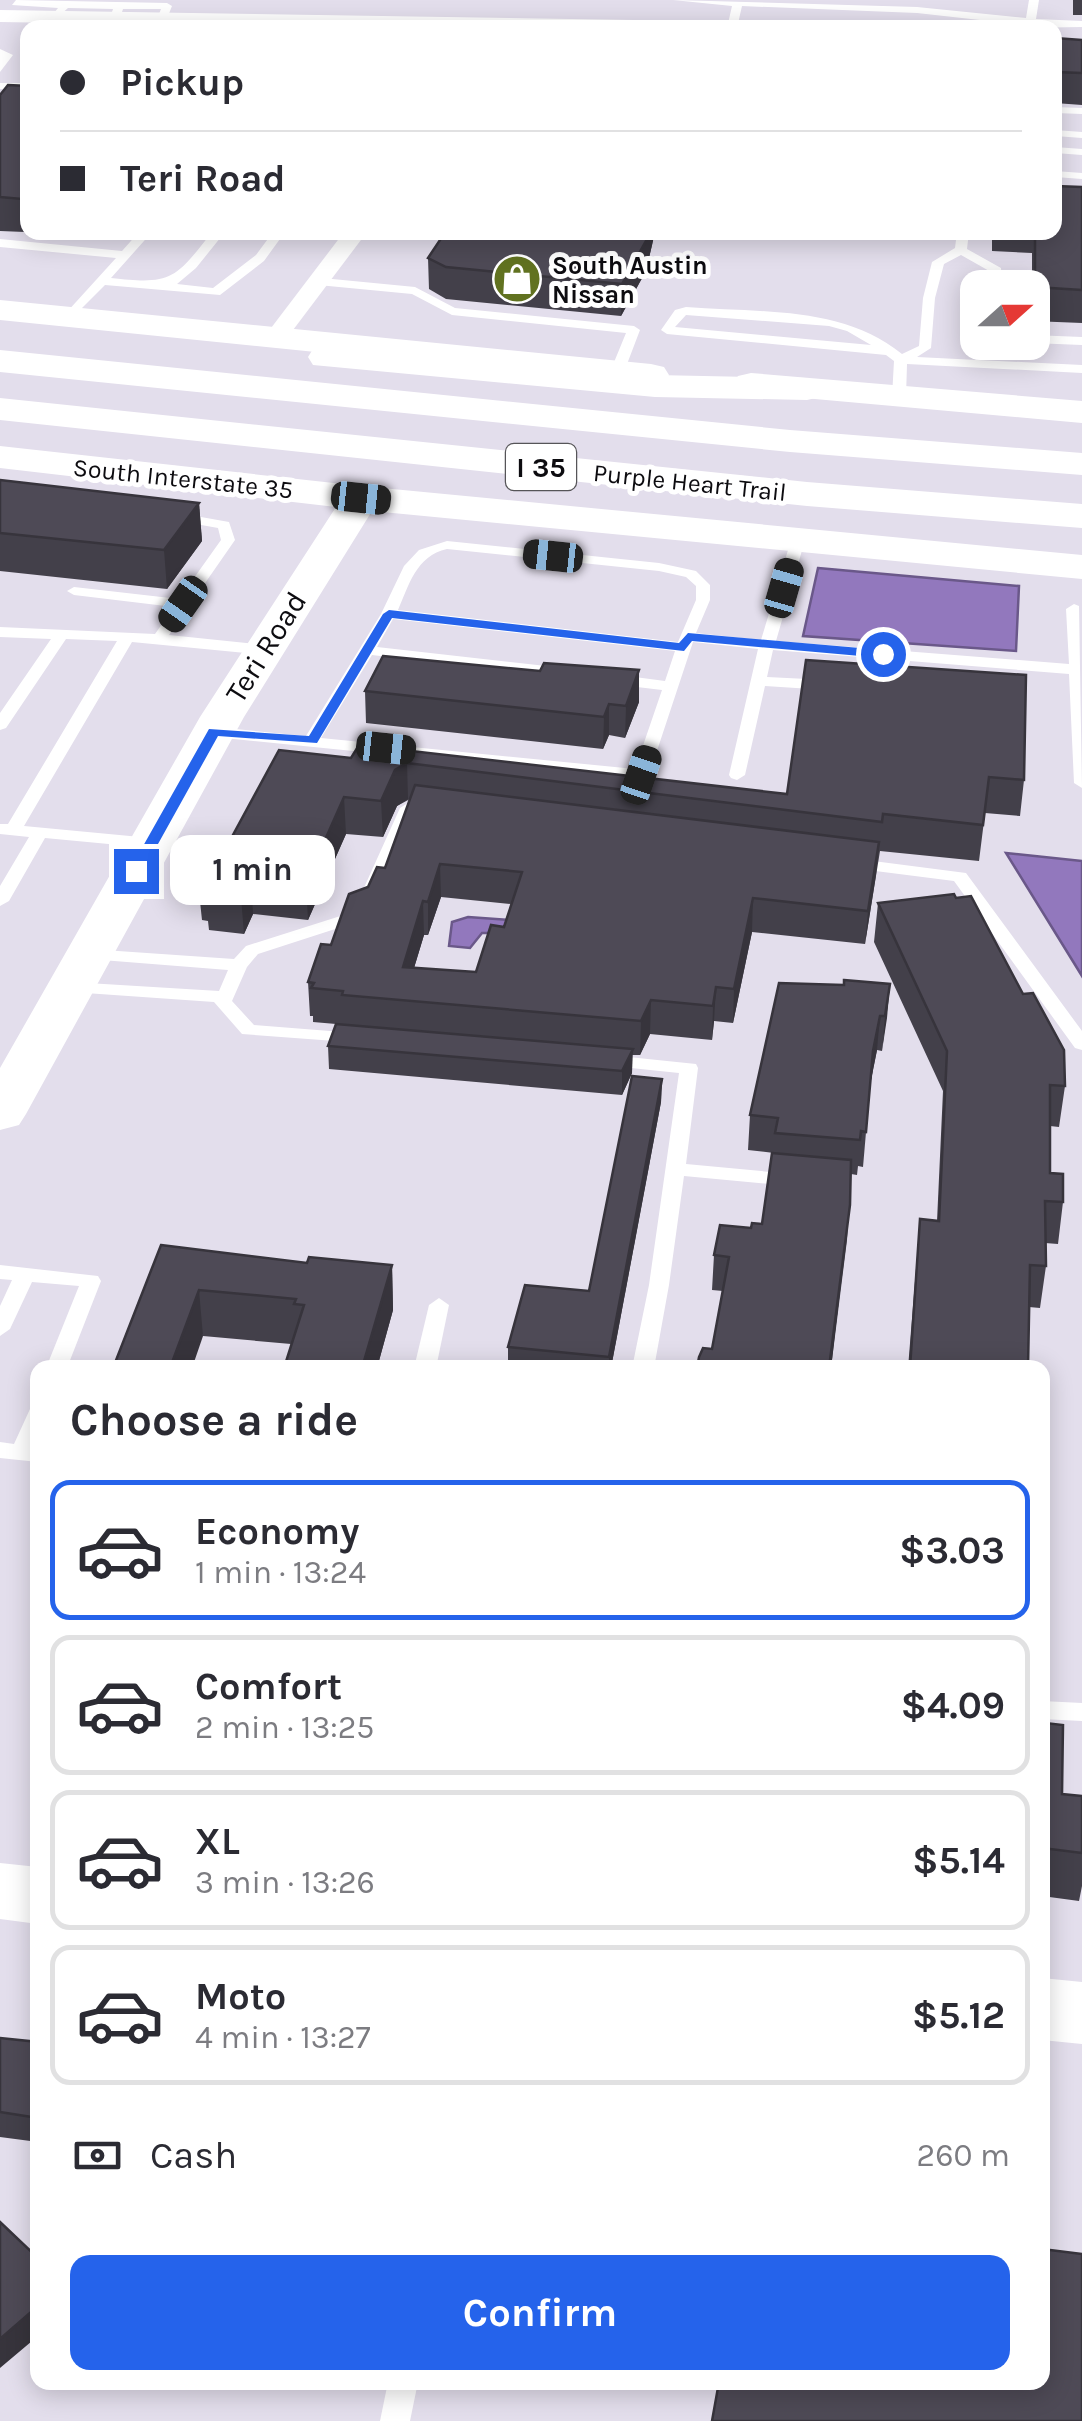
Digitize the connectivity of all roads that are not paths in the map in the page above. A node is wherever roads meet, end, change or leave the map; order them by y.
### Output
1 (678, 0) edge
2 (738, 2) edge
3 (799, 3) edge
4 (868, 4) edge
5 (6, 10) edge
6 (208, 20) edge
7 (991, 20) edge
8 (0, 52) edge
9 (0, 69) edge
10 (69, 240) edge
11 (139, 240) edge
12 (213, 240) edge
13 (273, 240) edge
14 (351, 240) edge
15 (450, 240) edge
16 (963, 240) edge
17 (0, 244) edge
18 (62, 249) junction
19 (444, 250) edge
20 (961, 250) junction
21 (126, 255) junction
22 (994, 270) edge
23 (425, 278) dead end
24 (104, 281) junction
25 (322, 282) junction
26 (165, 286) junction
27 (415, 292) junction
28 (0, 310) edge
29 (70, 316) junction
30 (0, 326) edge
31 (634, 330) junction
32 (667, 330) junction
33 (276, 337) junction
34 (1050, 340) edge
35 (1082, 341) edge
36 (896, 355) junction
37 (992, 360) edge
38 (0, 361) edge
39 (992, 364) junction
40 (1082, 370) edge
41 (617, 372) junction
42 (807, 389) junction
43 (899, 397) junction
44 (0, 409) edge
45 (1082, 412) edge
46 (0, 457) edge
47 (1082, 464) edge
48 (361, 498) junction
49 (150, 513) edge
50 (1082, 516) edge
51 (798, 540) junction
52 (1082, 567) edge
53 (74, 591) dead end
54 (183, 604) junction
55 (1074, 609) dead end
56 (389, 614) junction
57 (1, 630) edge
58 (62, 634) junction
59 (126, 637) junction
60 (159, 638) junction
61 (686, 642) junction
62 (767, 646) junction
63 (265, 650) junction
64 (367, 650) junction
65 (1000, 663) junction
66 (1078, 669) edge
67 (576, 674) edge
68 (595, 677) edge
69 (759, 681) junction
70 (989, 683) edge
71 (671, 686) junction
72 (838, 686) edge
73 (0, 725) edge
74 (214, 732) junction
75 (312, 740) junction
76 (737, 775) dead end
77 (1082, 783) edge
78 (427, 810) edge
79 (6, 830) edge
80 (40, 833) junction
81 (151, 843) junction
82 (824, 860) edge
83 (0, 901) edge
84 (240, 965) junction
85 (80, 971) junction
86 (225, 997) junction
87 (371, 1040) edge
88 (1082, 1044) edge
89 (589, 1060) edge
90 (0, 1114) edge
91 (674, 1168) junction
92 (810, 1181) edge
93 (0, 1272) edge
94 (25, 1274) junction
95 (439, 1305) dead end
96 (0, 1330) edge
97 (59, 1360) edge
98 (426, 1360) edge
99 (645, 1360) edge
100 (1050, 1710) edge
101 (1082, 1712) edge
102 (0, 1892) edge
103 (30, 1895) edge
104 (1050, 2010) edge
105 (1082, 2014) edge
106 (402, 2390) edge
107 (396, 2421) edge

1 - 2 lane
2 - 3 lane
3 - 4 lane
4 - 7 lane
5 - 6 street
8 - 9 lane
10 - 18 lane
11 - 21 lane
12 - 26 lane
13 - 26 lane
14 - 25 street
15 - 19 lane
16 - 20 lane
17 - 18 lane
18 - 21 lane
20 - 22 lane
20 - 36 lane
21 - 24 lane
23 - 27 lane
24 - 26 lane
24 - 29 lane
25 - 27 lane
25 - 33 street
27 - 31 lane
28 - 29 main road
29 - 33 main road
30 - 42 main road
31 - 32 lane
31 - 41 lane
32 - 36 lane
32 - 36 lane
33 - 41 main road
34 - 35 lane
36 - 39 lane
36 - 43 lane
37 - 39 lane
38 - 47 main road, Purple Heart Trail / I 35
39 - 40 lane
41 - 42 main road
42 - 43 main road
43 - 45 main road
44 - 50 main road, Purple Heart Trail / I 35
46 - 48 main road, South Interstate 35
48 - 51 main road, South Interstate 35
48 - 63 main road, Teri Road
49 - 54 lane
51 - 52 main road, South Interstate 35
51 - 62 lane
53 - 54 lane
54 - 60 lane
55 - 66 lane
56 - 61 lane
56 - 61 lane
56 - 64 lane
57 - 58 lane
58 - 59 lane
58 - 73 lane
59 - 60 lane
59 - 79 lane
60 - 63 lane
61 - 62 lane
61 - 71 lane
62 - 65 lane
62 - 69 lane
63 - 74 main road, Teri Road
64 - 67 lane
64 - 75 lane
65 - 66 lane
65 - 70 lane
66 - 77 lane
68 - 71 lane
69 - 72 lane
69 - 76 lane
71 - 75 lane
74 - 75 lane
74 - 81 main road, Teri Road
78 - 84 lane
79 - 80 lane
80 - 81 lane
80 - 83 lane
81 - 85 main road, Teri Road
82 - 88 lane
84 - 85 lane
84 - 86 lane
85 - 86 lane
85 - 90 main road, Teri Road
86 - 87 lane
89 - 91 lane
91 - 92 lane
91 - 99 lane
93 - 94 lane
94 - 96 lane
94 - 97 lane
95 - 98 lane
100 - 101 lane
102 - 103 main road
104 - 105 main road
106 - 107 lane

